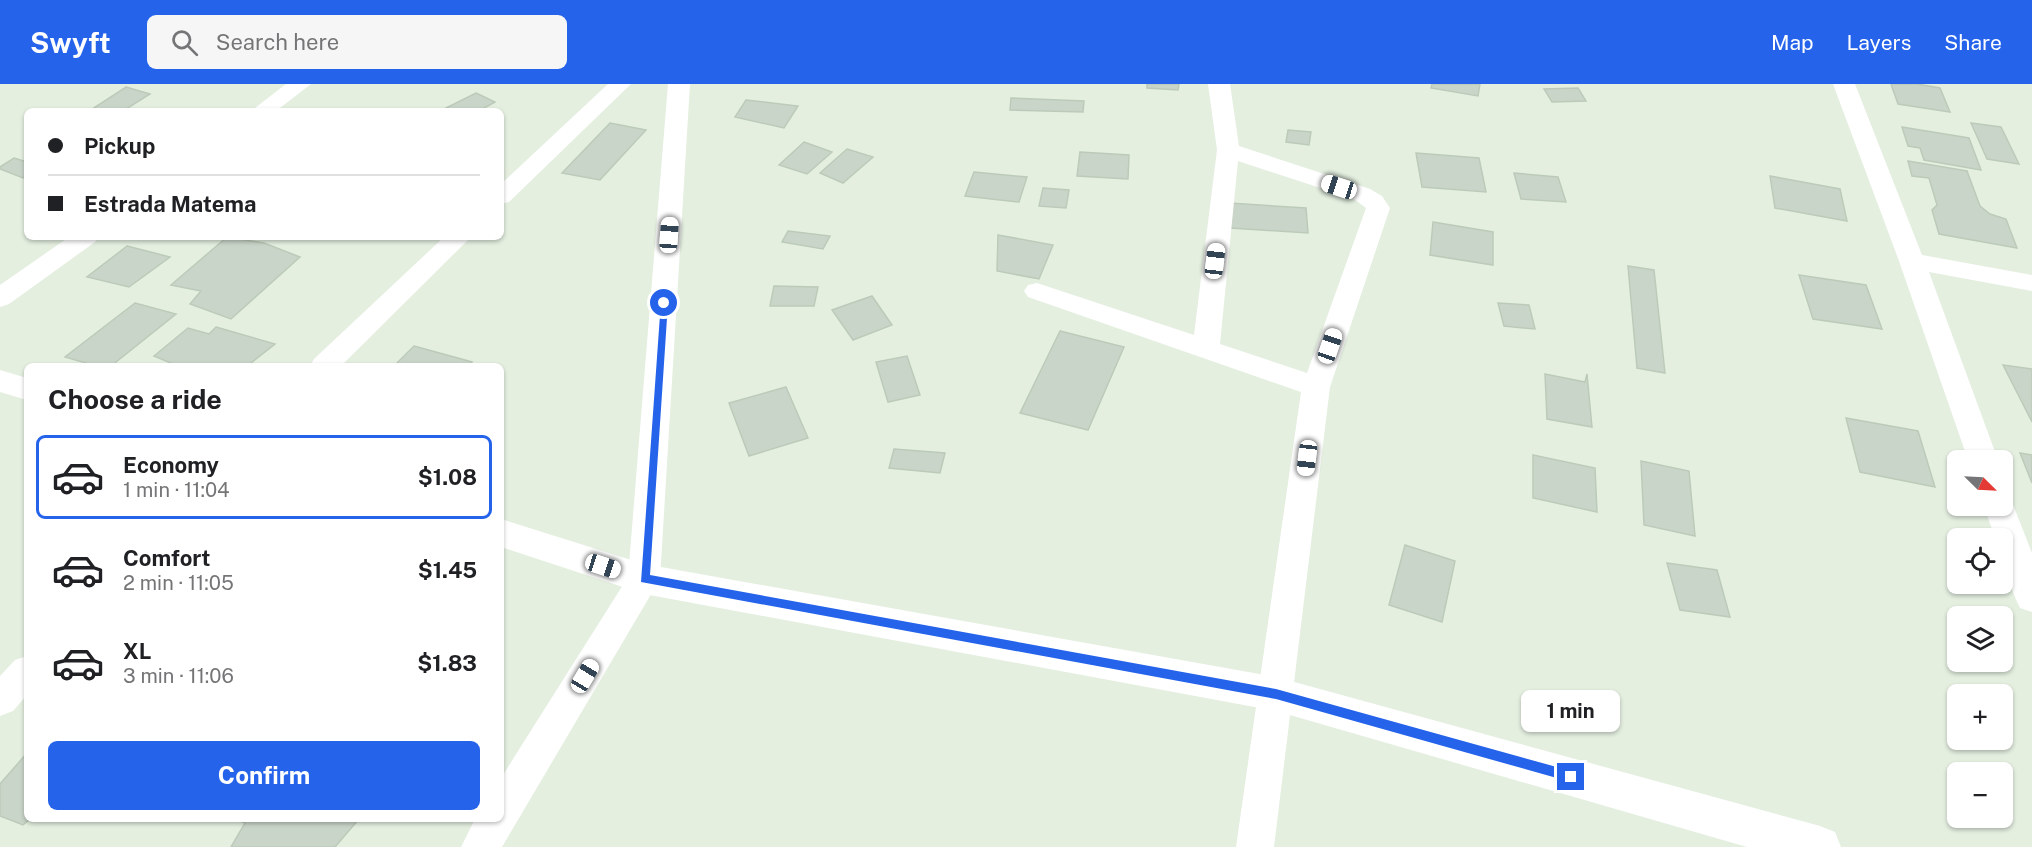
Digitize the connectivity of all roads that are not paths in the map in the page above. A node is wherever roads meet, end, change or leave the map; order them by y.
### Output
1 (300, 84) edge
2 (620, 84) edge
3 (679, 84) edge
4 (1219, 84) edge
5 (1844, 84) edge
6 (266, 108) edge
7 (1228, 150) junction
8 (504, 194) edge
9 (82, 240) edge
10 (456, 240) edge
11 (1912, 261) junction
12 (2032, 283) edge
13 (1037, 291) dead end
14 (0, 298) edge
15 (1206, 349) junction
16 (327, 363) edge
17 (0, 381) edge
18 (1316, 387) junction
19 (24, 388) edge
20 (1979, 450) edge
21 (2003, 516) edge
22 (504, 534) edge
23 (644, 579) junction
24 (2032, 598) edge
25 (24, 674) edge
26 (1276, 694) junction
27 (0, 700) edge
28 (504, 807) edge
29 (495, 822) edge
30 (1775, 841) edge
31 (480, 847) edge
32 (1255, 847) edge
33 (1820, 847) edge

1 - 6 street
2 - 8 street
3 - 23 street
4 - 7 street
5 - 11 street
7 - 15 street
7 - 18 street
9 - 14 street
10 - 16 street
11 - 12 street
11 - 20 street
13 - 15 street
15 - 18 street
17 - 19 street
18 - 26 street
21 - 24 street
22 - 23 street
23 - 26 street
23 - 28 street
25 - 27 street
26 - 30 street
26 - 32 street
29 - 31 street
30 - 33 street

